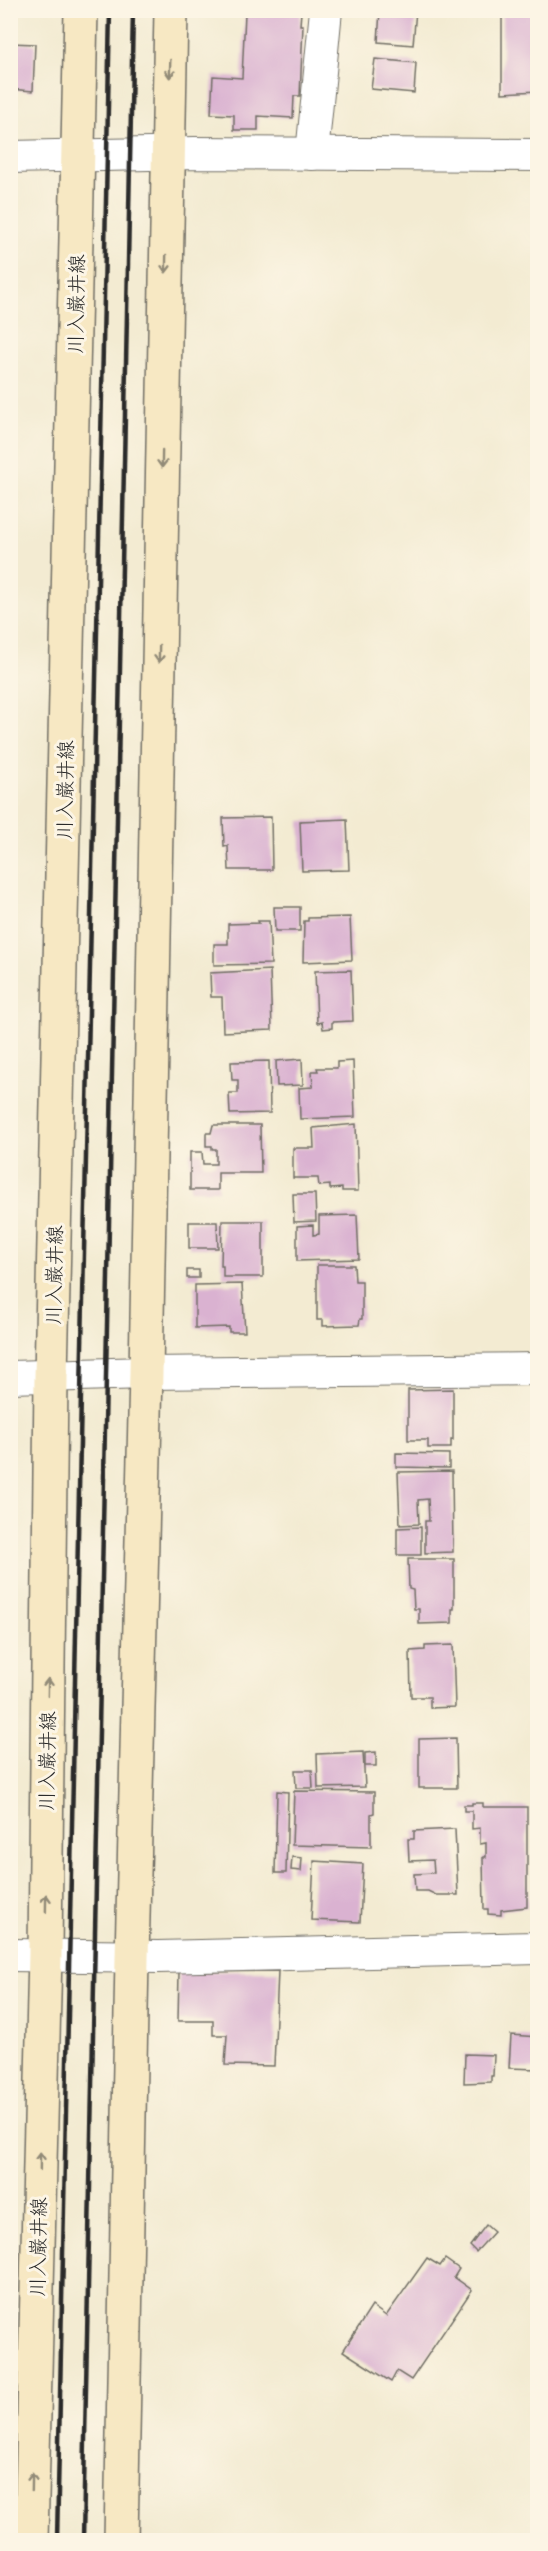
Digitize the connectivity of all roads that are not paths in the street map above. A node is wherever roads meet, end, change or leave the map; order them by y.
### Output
1 (81, 10) edge
2 (171, 10) edge
3 (326, 10) edge
4 (168, 153) junction
5 (312, 154) junction
6 (537, 154) edge
7 (80, 155) junction
8 (10, 157) edge
9 (537, 1369) edge
10 (146, 1372) junction
11 (10, 1377) edge
12 (51, 1377) junction
13 (537, 1948) edge
14 (45, 1954) junction
15 (10, 1955) edge
16 (132, 1958) junction
17 (31, 2541) edge
18 (121, 2541) edge

1 - 7 main road, 川入巌井線
2 -> 4 main road
3 - 5 street
4 - 5 street
4 - 7 street
4 -> 10 main road
5 - 6 street
7 - 8 street
7 - 12 main road, 川入巌井線
9 - 10 street
10 - 12 street
10 - 16 main road
11 - 12 street
14 -> 12 main road, 川入巌井線
13 - 16 street
14 - 15 street
14 - 16 street
17 -> 14 main road, 川入巌井線
16 - 18 main road

